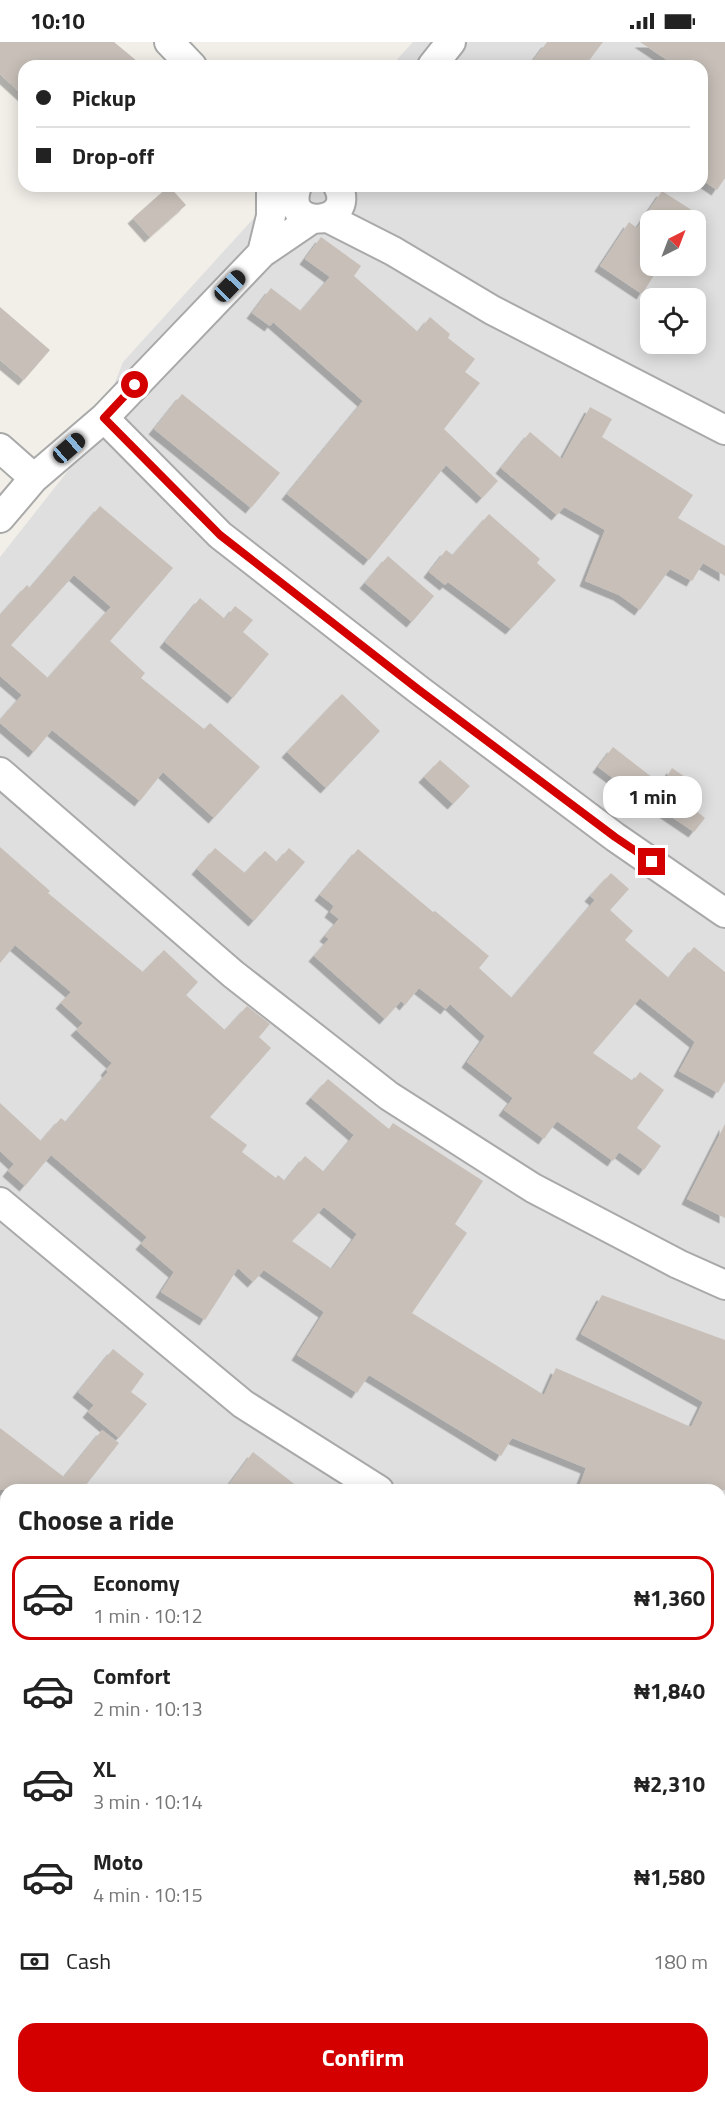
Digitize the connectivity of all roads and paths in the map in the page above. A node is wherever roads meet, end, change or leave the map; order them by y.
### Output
1 (169, 42) edge
2 (451, 42) edge
3 (186, 60) edge
4 (437, 60) edge
5 (314, 196) edge
6 (264, 251) junction
7 (104, 418) junction
8 (725, 430) edge
9 (0, 448) edge
10 (34, 478) junction
11 (0, 518) edge
12 (0, 772) edge
13 (725, 912) edge
14 (0, 1202) edge
15 (725, 1284) edge
16 (370, 1484) edge

1 - 3 street
2 - 4 street
5 - 6 street
5 - 6 street
5 - 8 street
6 - 7 street
7 - 10 street
7 - 13 street
9 - 10 street
10 - 11 street
12 - 15 street
14 - 16 street

